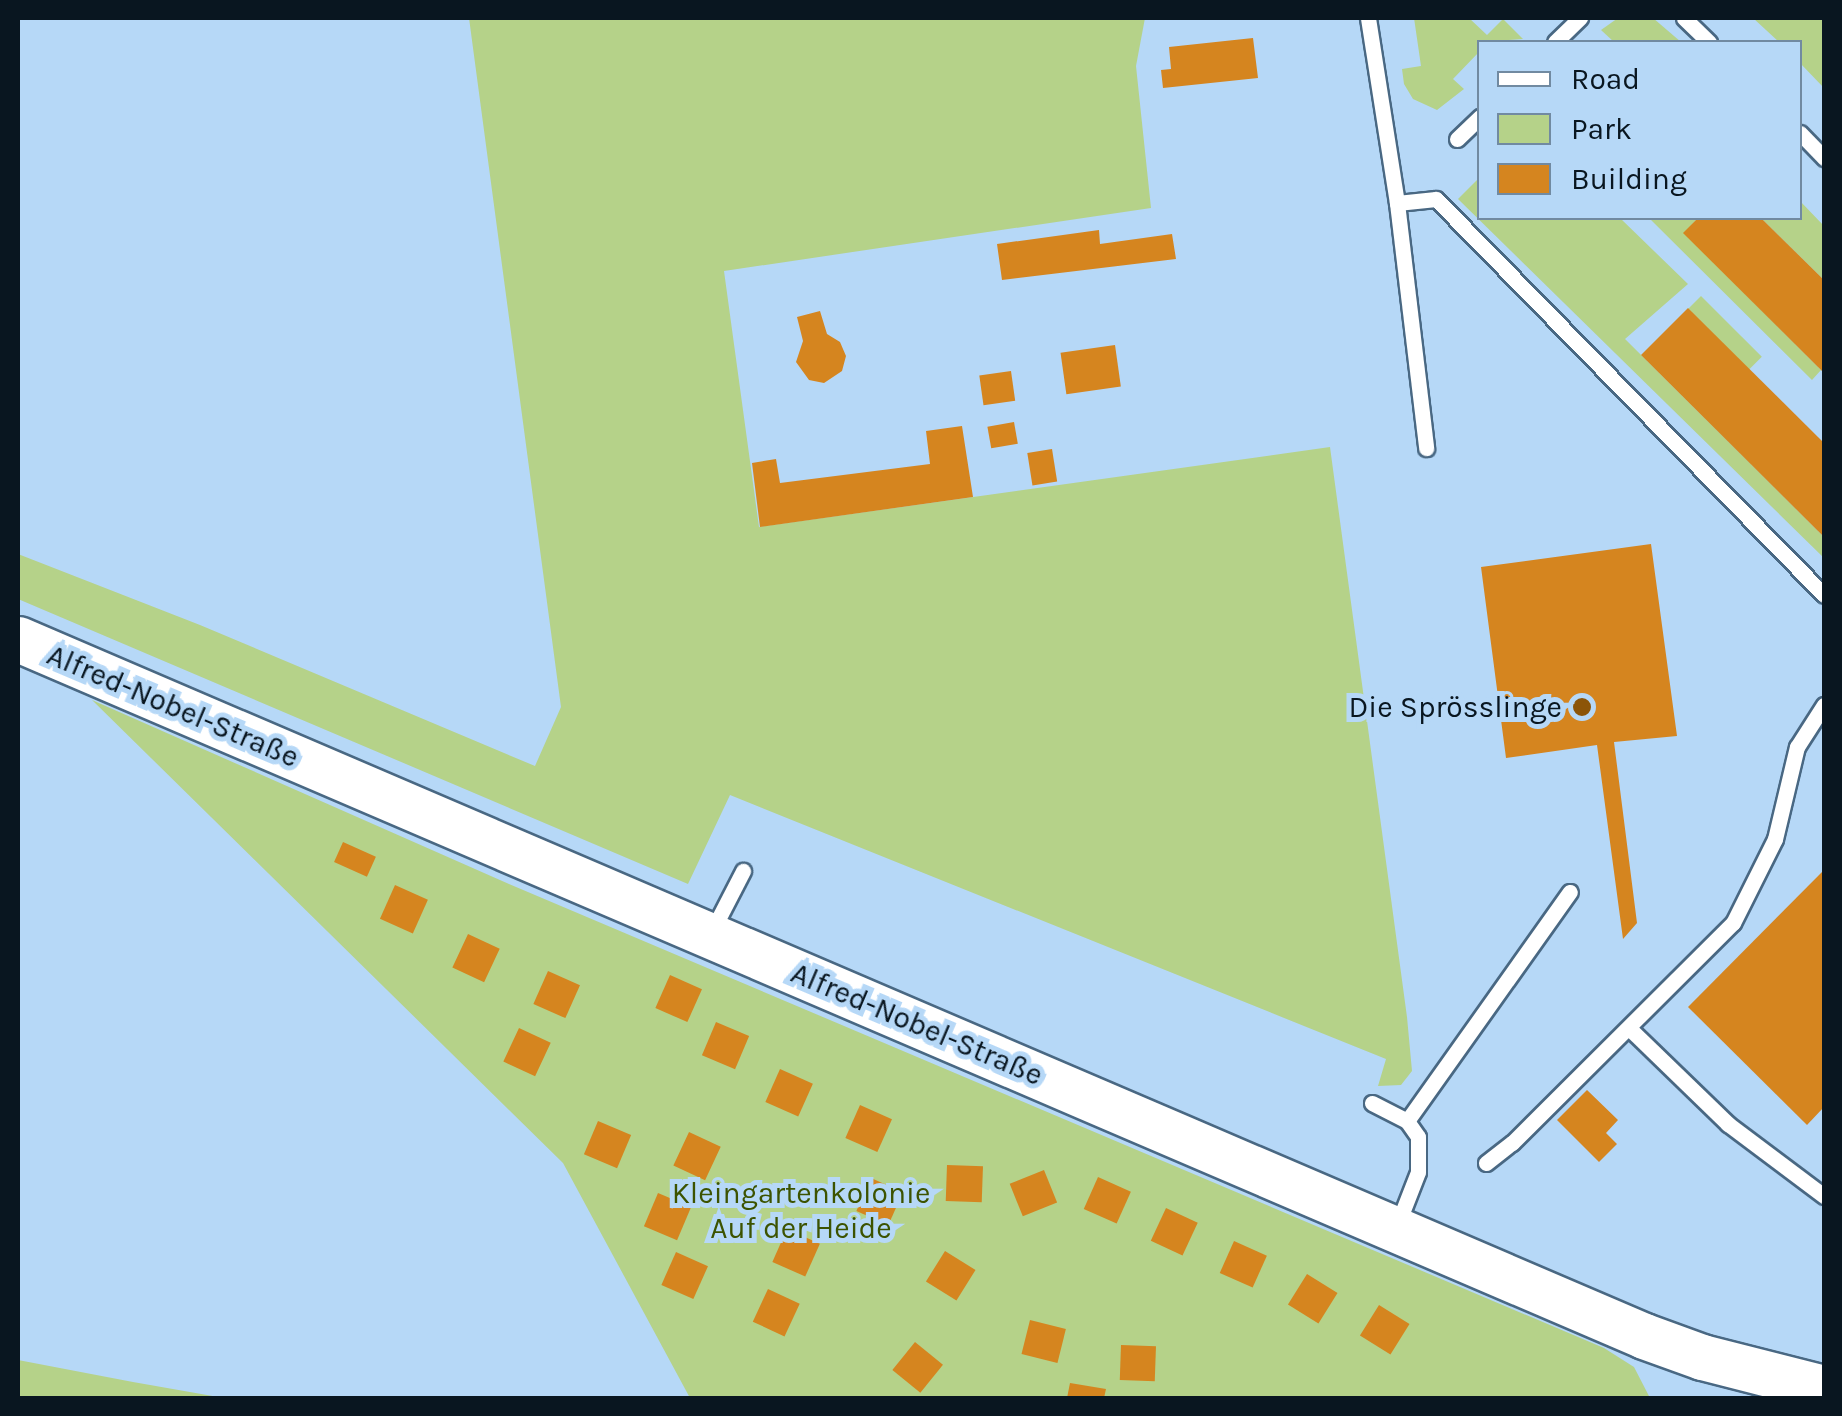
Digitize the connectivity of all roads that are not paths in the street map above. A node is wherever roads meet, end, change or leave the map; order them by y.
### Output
1 (1368, 18) edge
2 (1580, 18) edge
3 (1684, 18) edge
4 (1557, 40) edge
5 (1708, 40) edge
6 (1477, 120) edge
7 (1802, 135) edge
8 (1457, 139) dead end
9 (1824, 158) edge
10 (1397, 203) junction
11 (1426, 448) dead end
12 (1824, 595) edge
13 (18, 639) edge
14 (1824, 705) edge
15 (743, 871) dead end
16 (1570, 892) dead end
17 (709, 936) junction
18 (1629, 1028) junction
19 (1372, 1102) dead end
20 (1407, 1121) junction
21 (1486, 1163) dead end
22 (1824, 1196) edge
23 (1395, 1231) junction
24 (1824, 1388) edge

1 - 10 lane
2 - 4 lane
3 - 5 lane
6 - 8 lane
7 - 9 lane
10 - 11 lane
10 - 12 lane
13 - 17 street, Alfred-Nobel-Straße
14 - 18 lane
15 - 17 lane
16 - 20 lane
17 - 23 street, Alfred-Nobel-Straße
18 - 21 lane
18 - 22 lane
19 - 20 lane
20 - 23 lane
23 - 24 street, Alfred-Nobel-Straße

